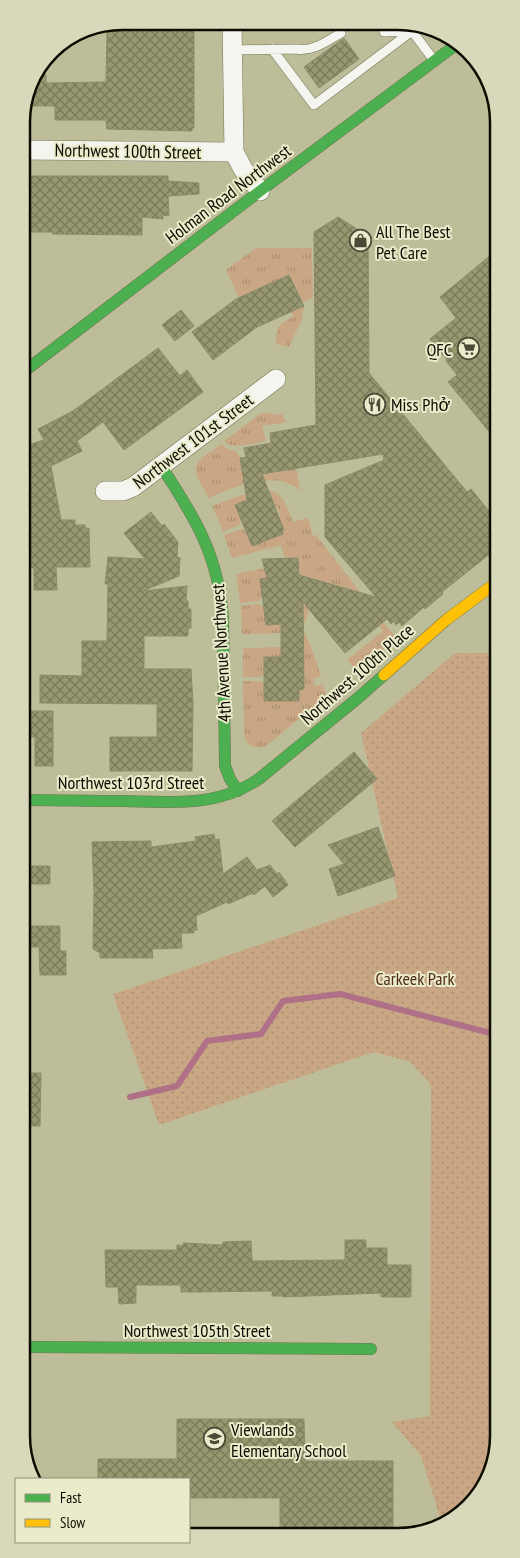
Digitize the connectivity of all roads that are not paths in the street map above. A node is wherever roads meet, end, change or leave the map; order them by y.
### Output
1 (232, 30) edge
2 (410, 31) edge
3 (412, 31) joint
4 (341, 32) dead end
5 (384, 32) dead end
6 (452, 48) edge
7 (272, 49) junction
8 (232, 50) junction
9 (435, 61) junction
10 (30, 150) edge
11 (234, 152) junction
12 (260, 191) junction
13 (30, 367) edge
14 (276, 379) dead end
15 (161, 466) junction
16 (105, 491) dead end
17 (490, 588) edge
18 (238, 791) junction
19 (30, 800) edge
20 (30, 1346) edge
21 (371, 1349) dead end

1 - 8 street
2 - 5 lane
3 - 7 lane
3 - 9 lane
4 - 7 lane
6 - 9 main road, Holman Road Northwest
7 - 8 lane
8 - 11 street
9 - 12 main road, Holman Road Northwest
10 - 11 street, Northwest 100th Street
11 - 12 street
12 - 13 main road, Holman Road Northwest
14 - 15 street, Northwest 101st Street
15 - 16 street, Northwest 101st Street
15 - 18 main road, 4th Avenue Northwest
17 - 18 main road, Northwest 100th Place
18 - 19 main road, Northwest 103rd Street
20 - 21 main road, Northwest 105th Street

